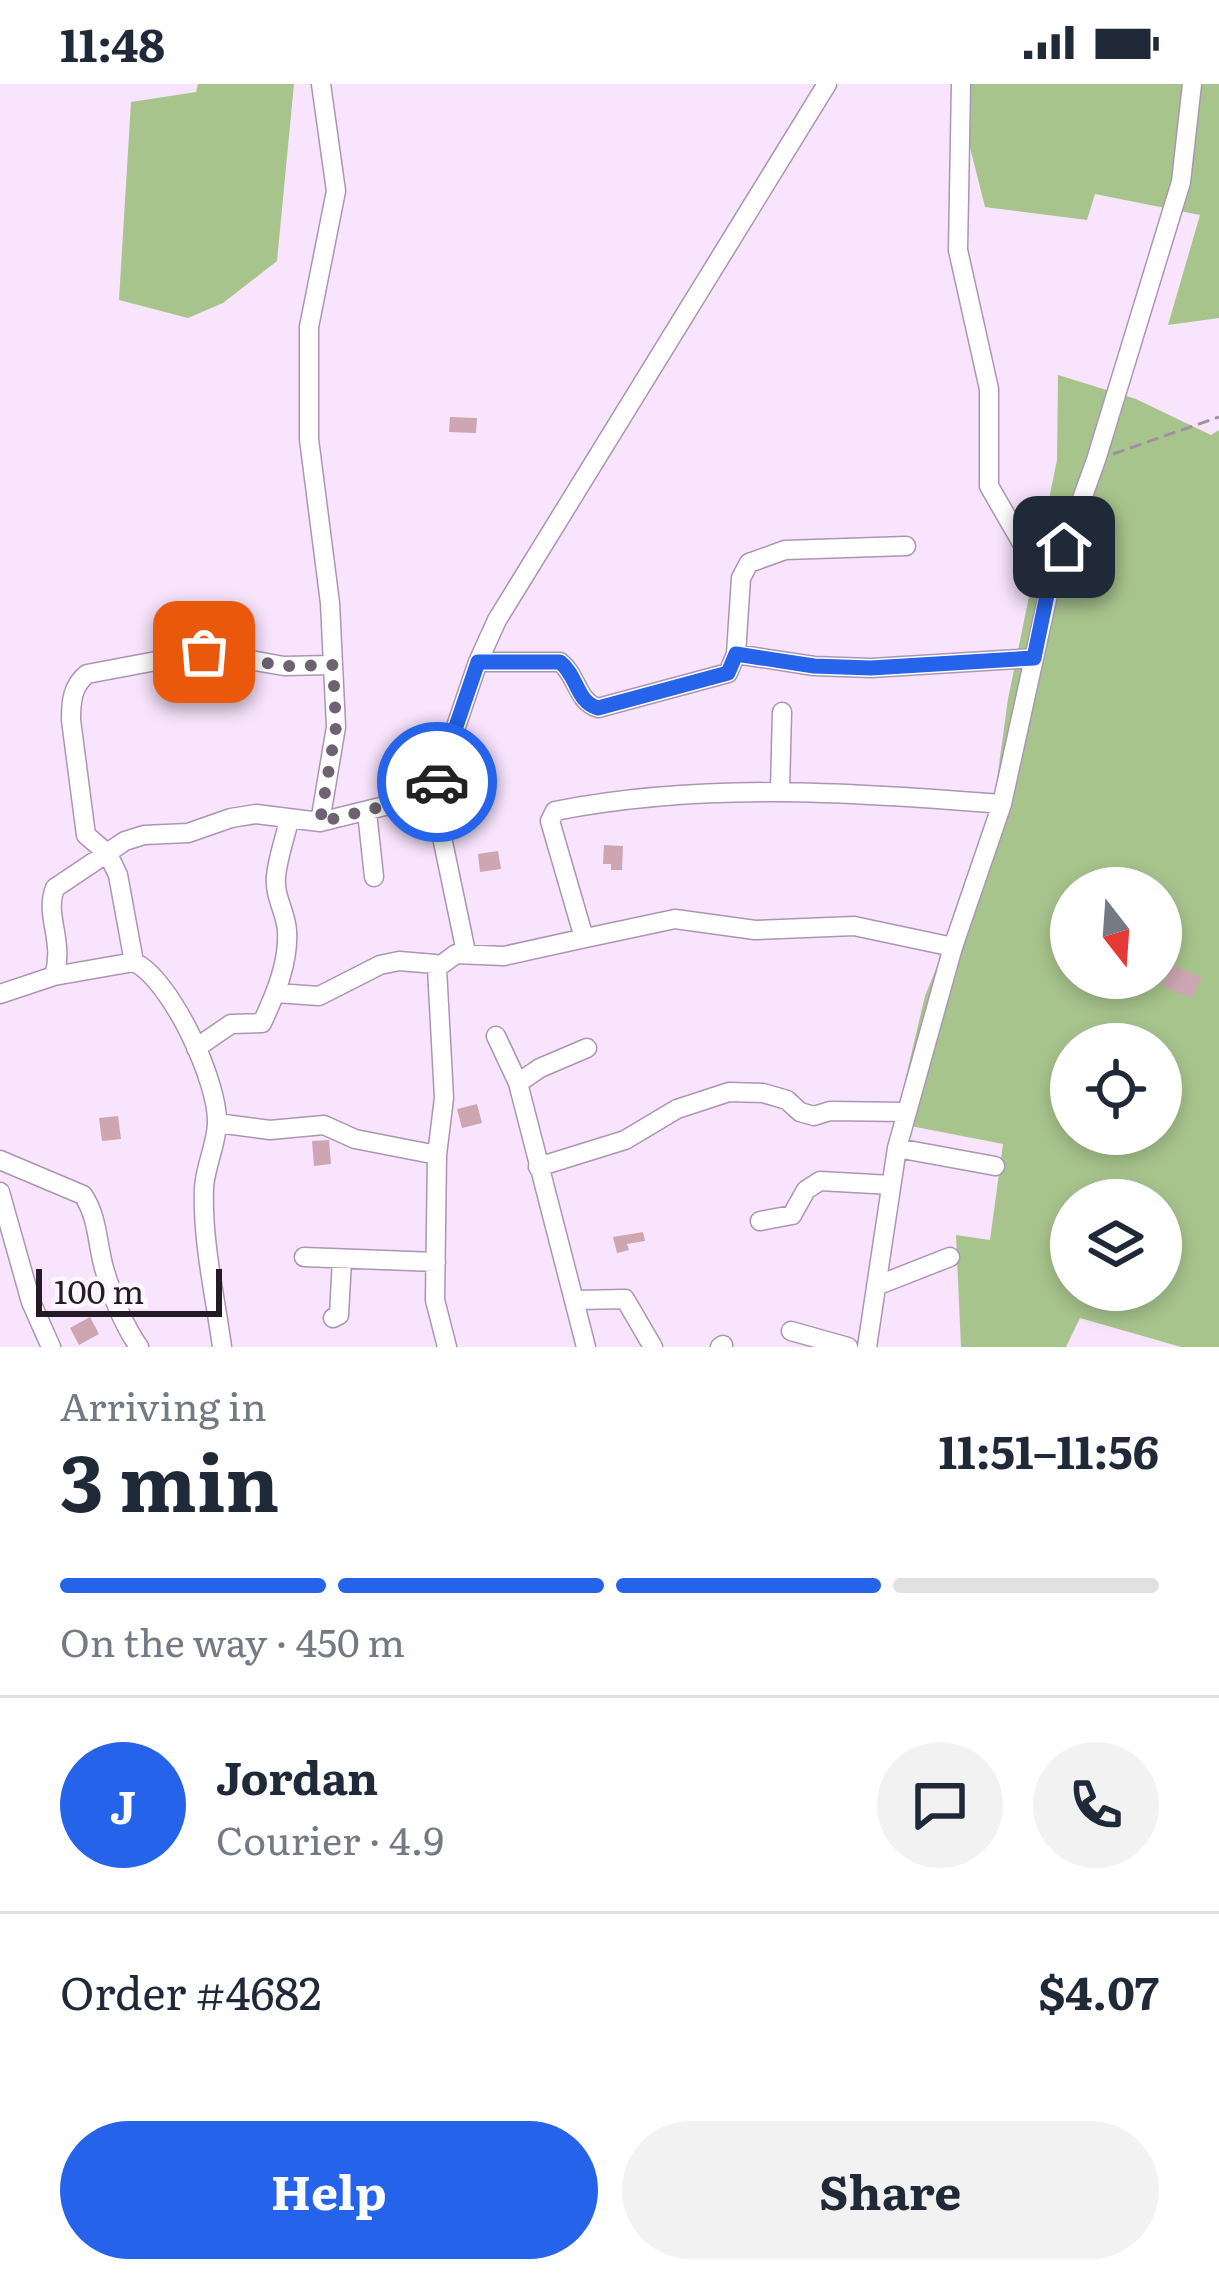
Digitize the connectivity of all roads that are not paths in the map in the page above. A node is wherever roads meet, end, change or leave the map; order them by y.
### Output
1 (321, 84) edge
2 (827, 84) edge
3 (961, 84) edge
4 (1192, 84) edge
5 (906, 546) dead end
6 (1048, 590) junction
7 (736, 654) junction
8 (1034, 658) junction
9 (478, 662) junction
10 (333, 665) junction
11 (782, 712) dead end
12 (781, 790) junction
13 (433, 794) junction
14 (1002, 804) junction
15 (367, 812) junction
16 (289, 820) junction
17 (320, 822) junction
18 (108, 854) junction
19 (374, 877) dead end
20 (581, 939) junction
21 (953, 946) junction
22 (466, 952) junction
23 (134, 962) junction
24 (437, 968) junction
25 (54, 976) junction
26 (276, 993) junction
27 (0, 994) edge
28 (496, 1036) dead end
29 (196, 1048) junction
30 (587, 1048) dead end
31 (518, 1083) junction
32 (907, 1112) junction
33 (217, 1123) junction
34 (897, 1148) junction
35 (437, 1155) junction
36 (0, 1160) edge
37 (995, 1166) dead end
38 (538, 1168) junction
39 (891, 1185) junction
40 (0, 1192) edge
41 (760, 1222) dead end
42 (304, 1257) dead end
43 (950, 1257) dead end
44 (342, 1260) junction
45 (436, 1262) junction
46 (876, 1286) junction
47 (577, 1300) junction
48 (333, 1318) dead end
49 (791, 1330) dead end
50 (51, 1347) edge
51 (139, 1347) edge
52 (223, 1347) edge
53 (447, 1347) edge
54 (586, 1347) edge
55 (653, 1347) edge
56 (848, 1347) edge
57 (867, 1347) edge

1 - 10 street
2 - 9 street
3 - 6 street
4 - 6 street
5 - 7 street
6 - 8 street
7 - 8 street
7 - 9 street
8 - 14 street
9 - 13 street
10 - 17 street
10 - 18 street
11 - 12 street
12 - 14 street
12 - 20 street
13 - 15 street
13 - 22 street
14 - 21 street
15 - 17 street
15 - 19 street
16 - 17 street
16 - 18 street
16 - 26 street
18 - 23 street
18 - 25 street
20 - 21 street
20 - 22 street
21 - 32 street
22 - 24 street
23 - 25 street
23 - 29 street
24 - 26 street
24 - 35 street
25 - 27 street
26 - 29 street
28 - 31 street
29 - 33 street
30 - 31 street
31 - 38 street
32 - 34 street
32 - 38 street
33 - 35 street
33 - 52 street
34 - 37 street
34 - 39 street
35 - 45 street
36 - 51 street
38 - 47 street
39 - 41 street
39 - 46 street
40 - 50 street
42 - 44 street
43 - 46 street
44 - 45 street
44 - 48 street
45 - 53 street
46 - 57 street
47 - 54 street
47 - 55 street
49 - 56 street

